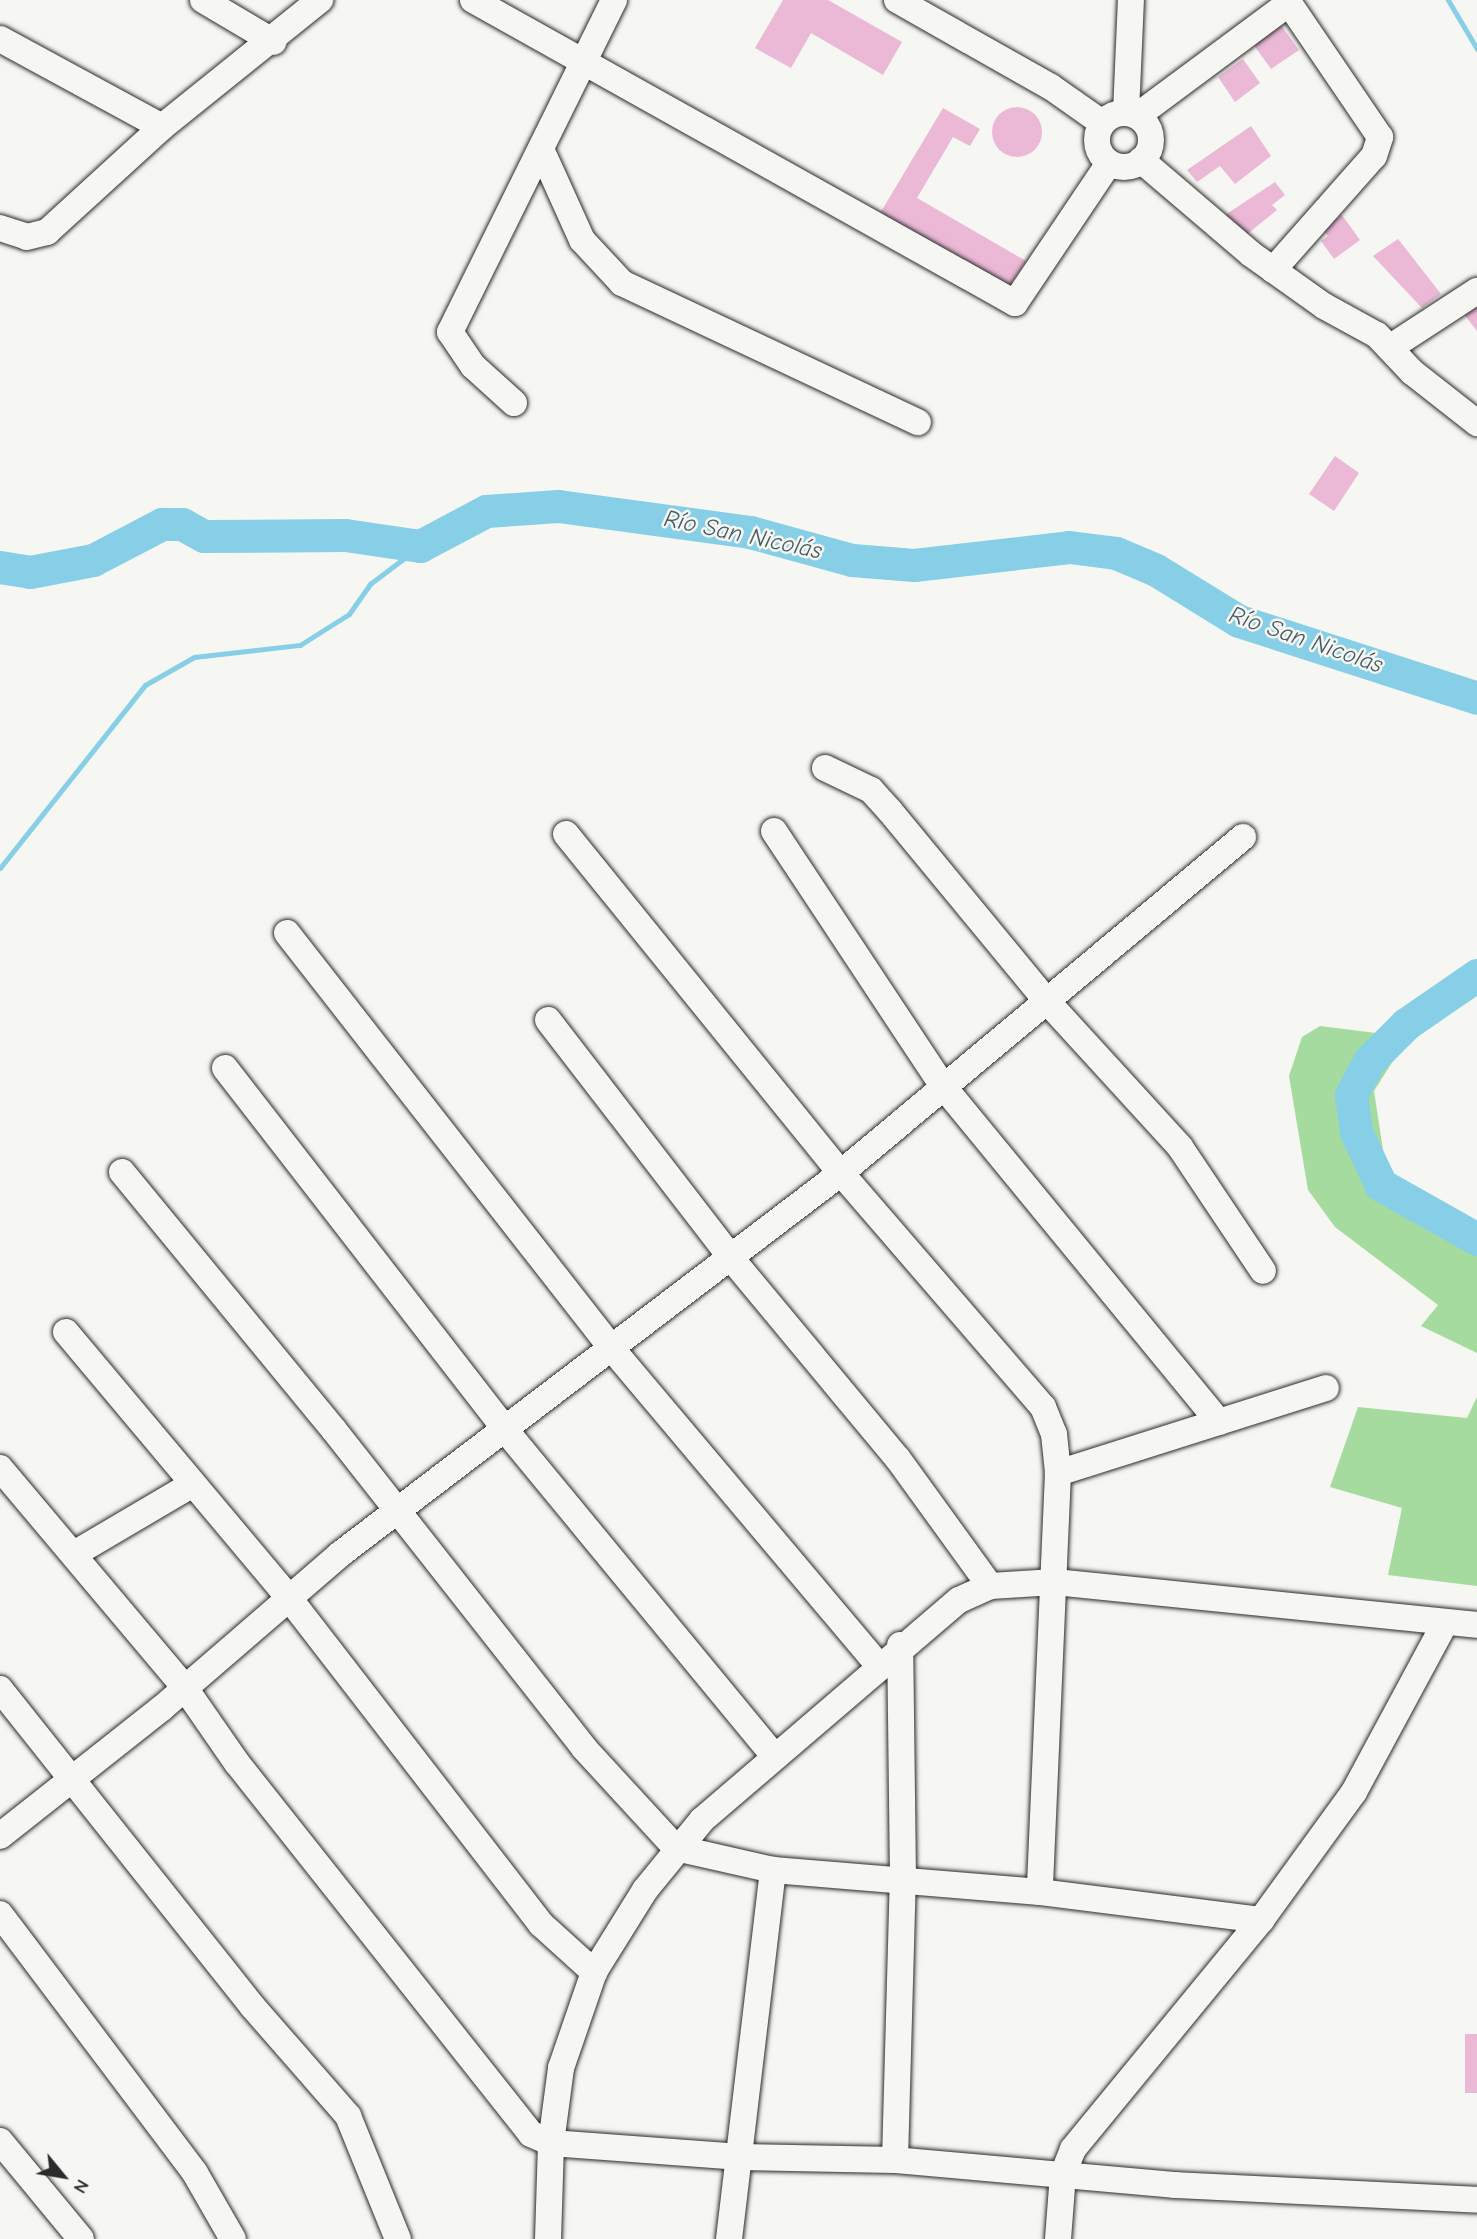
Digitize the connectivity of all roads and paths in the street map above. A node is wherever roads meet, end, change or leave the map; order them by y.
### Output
1 (203, 0) edge
2 (320, 0) edge
3 (473, 0) edge
4 (614, 0) edge
5 (897, 0) edge
6 (1130, 0) edge
7 (1288, 1) edge
8 (0, 39) edge
9 (274, 42) junction
10 (582, 62) junction
11 (1132, 114) junction
12 (1102, 123) junction
13 (162, 127) junction
14 (541, 149) junction
15 (1141, 160) junction
16 (1109, 163) junction
17 (0, 228) edge
18 (1273, 270) junction
19 (1477, 291) edge
20 (1391, 347) junction
21 (514, 404) dead end
22 (918, 422) dead end
23 (1477, 423) edge
24 (825, 768) dead end
25 (774, 831) dead end
26 (566, 834) dead end
27 (1243, 837) dead end
28 (287, 933) dead end
29 (1045, 999) junction
30 (548, 1020) dead end
31 (225, 1068) dead end
32 (943, 1086) junction
33 (122, 1172) dead end
34 (841, 1173) junction
35 (731, 1258) junction
36 (1263, 1271) dead end
37 (66, 1332) dead end
38 (613, 1350) junction
39 (1326, 1388) dead end
40 (1219, 1422) junction
41 (507, 1432) junction
42 (0, 1468) edge
43 (1058, 1473) junction
44 (191, 1485) junction
45 (397, 1512) junction
46 (74, 1554) junction
47 (1055, 1581) junction
48 (990, 1586) junction
49 (289, 1598) junction
50 (1445, 1623) junction
51 (1477, 1625) edge
52 (901, 1645) junction
53 (878, 1665) junction
54 (186, 1688) junction
55 (0, 1689) edge
56 (775, 1757) junction
57 (70, 1778) junction
58 (0, 1836) edge
59 (676, 1848) junction
60 (773, 1870) junction
61 (903, 1879) junction
62 (1040, 1892) junction
63 (0, 1914) edge
64 (1261, 1920) junction
65 (594, 1972) junction
66 (0, 2141) edge
67 (551, 2143) junction
68 (740, 2157) junction
69 (895, 2160) junction
70 (1063, 2174) junction
71 (1477, 2200) edge
72 (81, 2239) edge
73 (233, 2239) edge
74 (398, 2239) edge
75 (548, 2239) edge
76 (729, 2239) edge
77 (1058, 2239) edge

1 - 9 street
2 - 9 street
3 - 10 street
4 - 10 street
5 - 12 street
6 - 11 street
7 - 11 street
7 - 18 street
8 - 13 street
9 - 13 street
10 - 14 street
10 - 16 street
11 - 12 street
11 - 15 street
12 - 16 street
13 - 17 street
14 - 21 street
14 - 22 street
15 - 16 street
15 - 18 street
18 - 20 street
19 - 20 street
20 - 23 street
24 - 29 street
25 - 32 street
26 - 34 street
27 - 29 street
28 - 38 street
29 - 32 street
29 - 36 street
30 - 35 street
31 - 41 street
32 - 34 street
32 - 40 street
33 - 45 street
34 - 35 street
34 - 43 street
35 - 38 street
35 - 48 street
37 - 44 street
38 - 41 street
38 - 53 street
39 - 40 street
40 - 43 street
41 - 45 street
41 - 56 street
42 - 46 street
43 - 47 street
44 - 46 street
44 - 49 street
45 - 49 street
45 - 59 street
46 - 54 street
47 - 48 street
47 - 50 street
47 - 62 street
48 - 52 street
49 - 54 street
49 - 65 street
50 - 51 street
50 - 64 street
52 - 53 street
52 - 61 street
53 - 56 street
54 - 57 street
54 - 67 street
55 - 57 street
56 - 59 street
57 - 58 street
57 - 74 street
59 - 60 street
59 - 65 street
60 - 61 street
60 - 68 street
61 - 62 street
61 - 69 street
62 - 64 street
63 - 73 street
64 - 70 street
65 - 67 street
66 - 72 street
67 - 68 street
67 - 75 street
68 - 69 street
68 - 76 street
69 - 70 street
70 - 71 street
70 - 77 street

